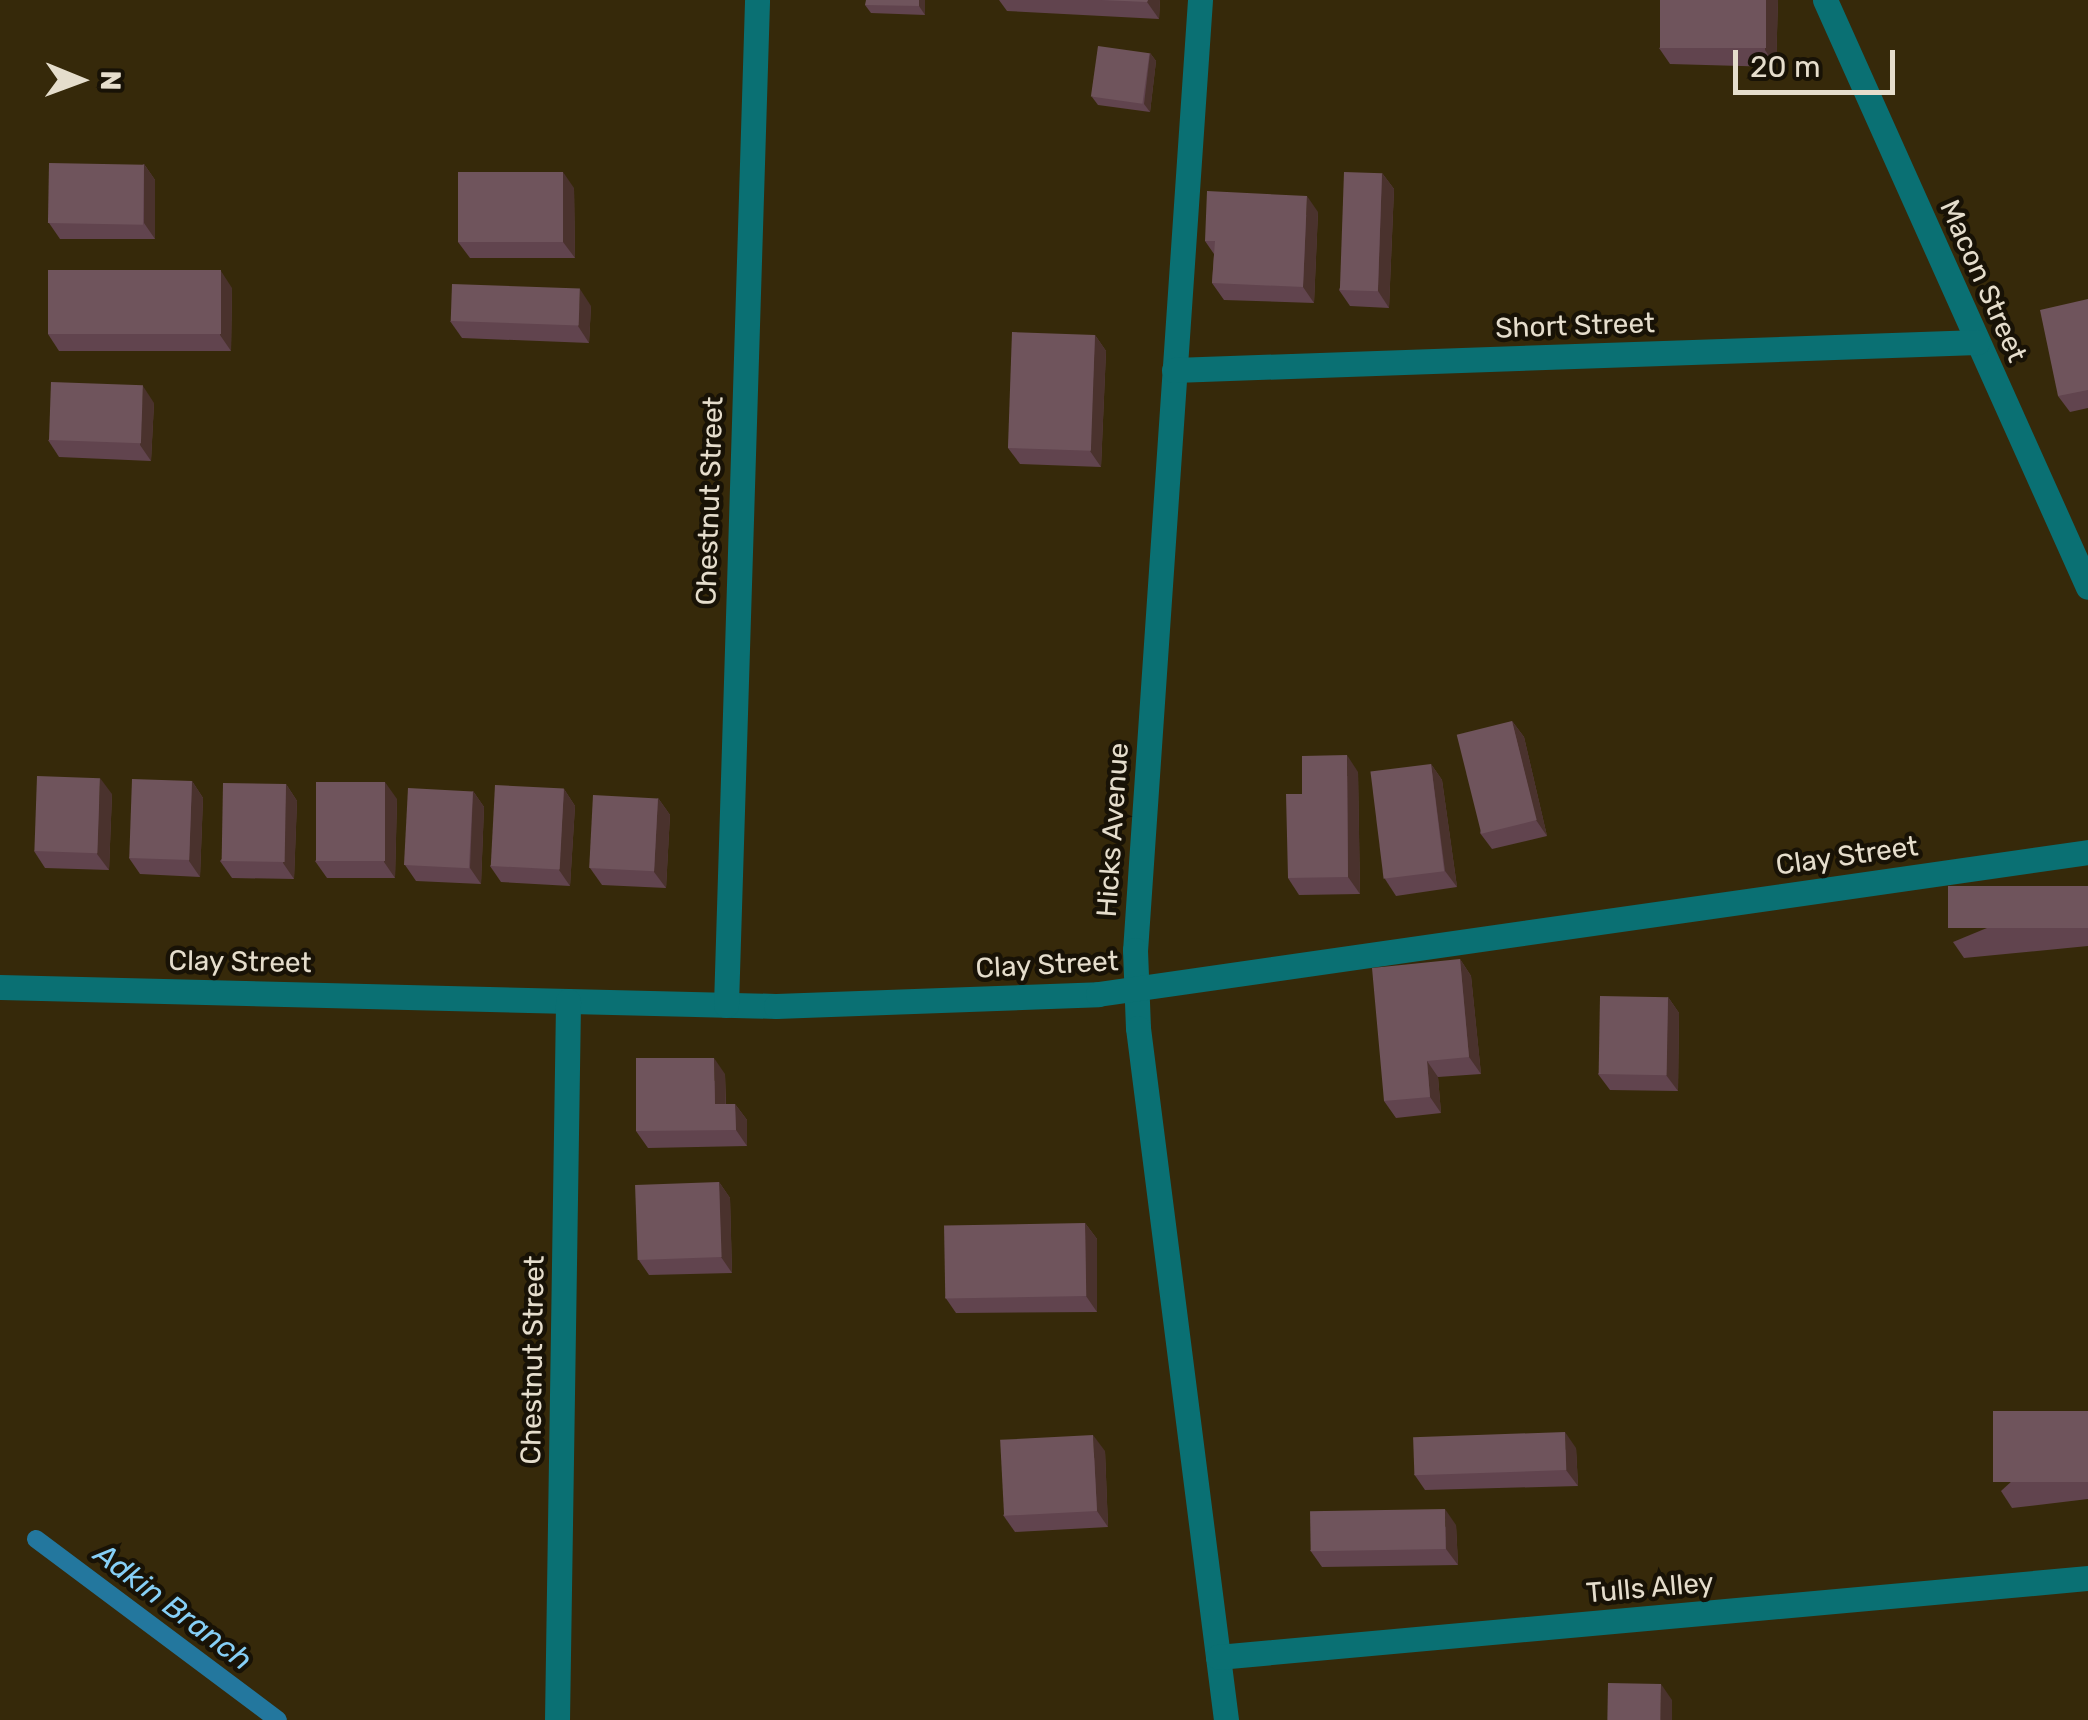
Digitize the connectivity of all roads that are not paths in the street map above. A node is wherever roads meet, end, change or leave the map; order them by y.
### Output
1 (757, 0) edge
2 (1200, 0) edge
3 (1825, 0) edge
4 (1978, 342) junction
5 (1174, 370) junction
6 (2088, 587) edge
7 (2088, 852) edge
8 (0, 986) edge
9 (1136, 990) junction
10 (568, 1001) junction
11 (726, 1005) junction
12 (2088, 1578) edge
13 (1218, 1657) junction
14 (557, 1720) edge
15 (1226, 1720) edge

1 - 11 street, Chestnut Street
2 - 5 street, Hicks Avenue
3 - 4 street, Macon Street
4 - 5 street, Short Street
4 - 6 street, Macon Street
5 - 9 street, Hicks Avenue
7 - 9 street, Clay Street
8 - 10 street, Clay Street
9 - 11 street, Clay Street
9 - 13 street, Hicks Avenue
10 - 11 street, Clay Street
10 - 14 street, Chestnut Street
12 - 13 street, Tulls Alley
13 - 15 street, Hicks Avenue

